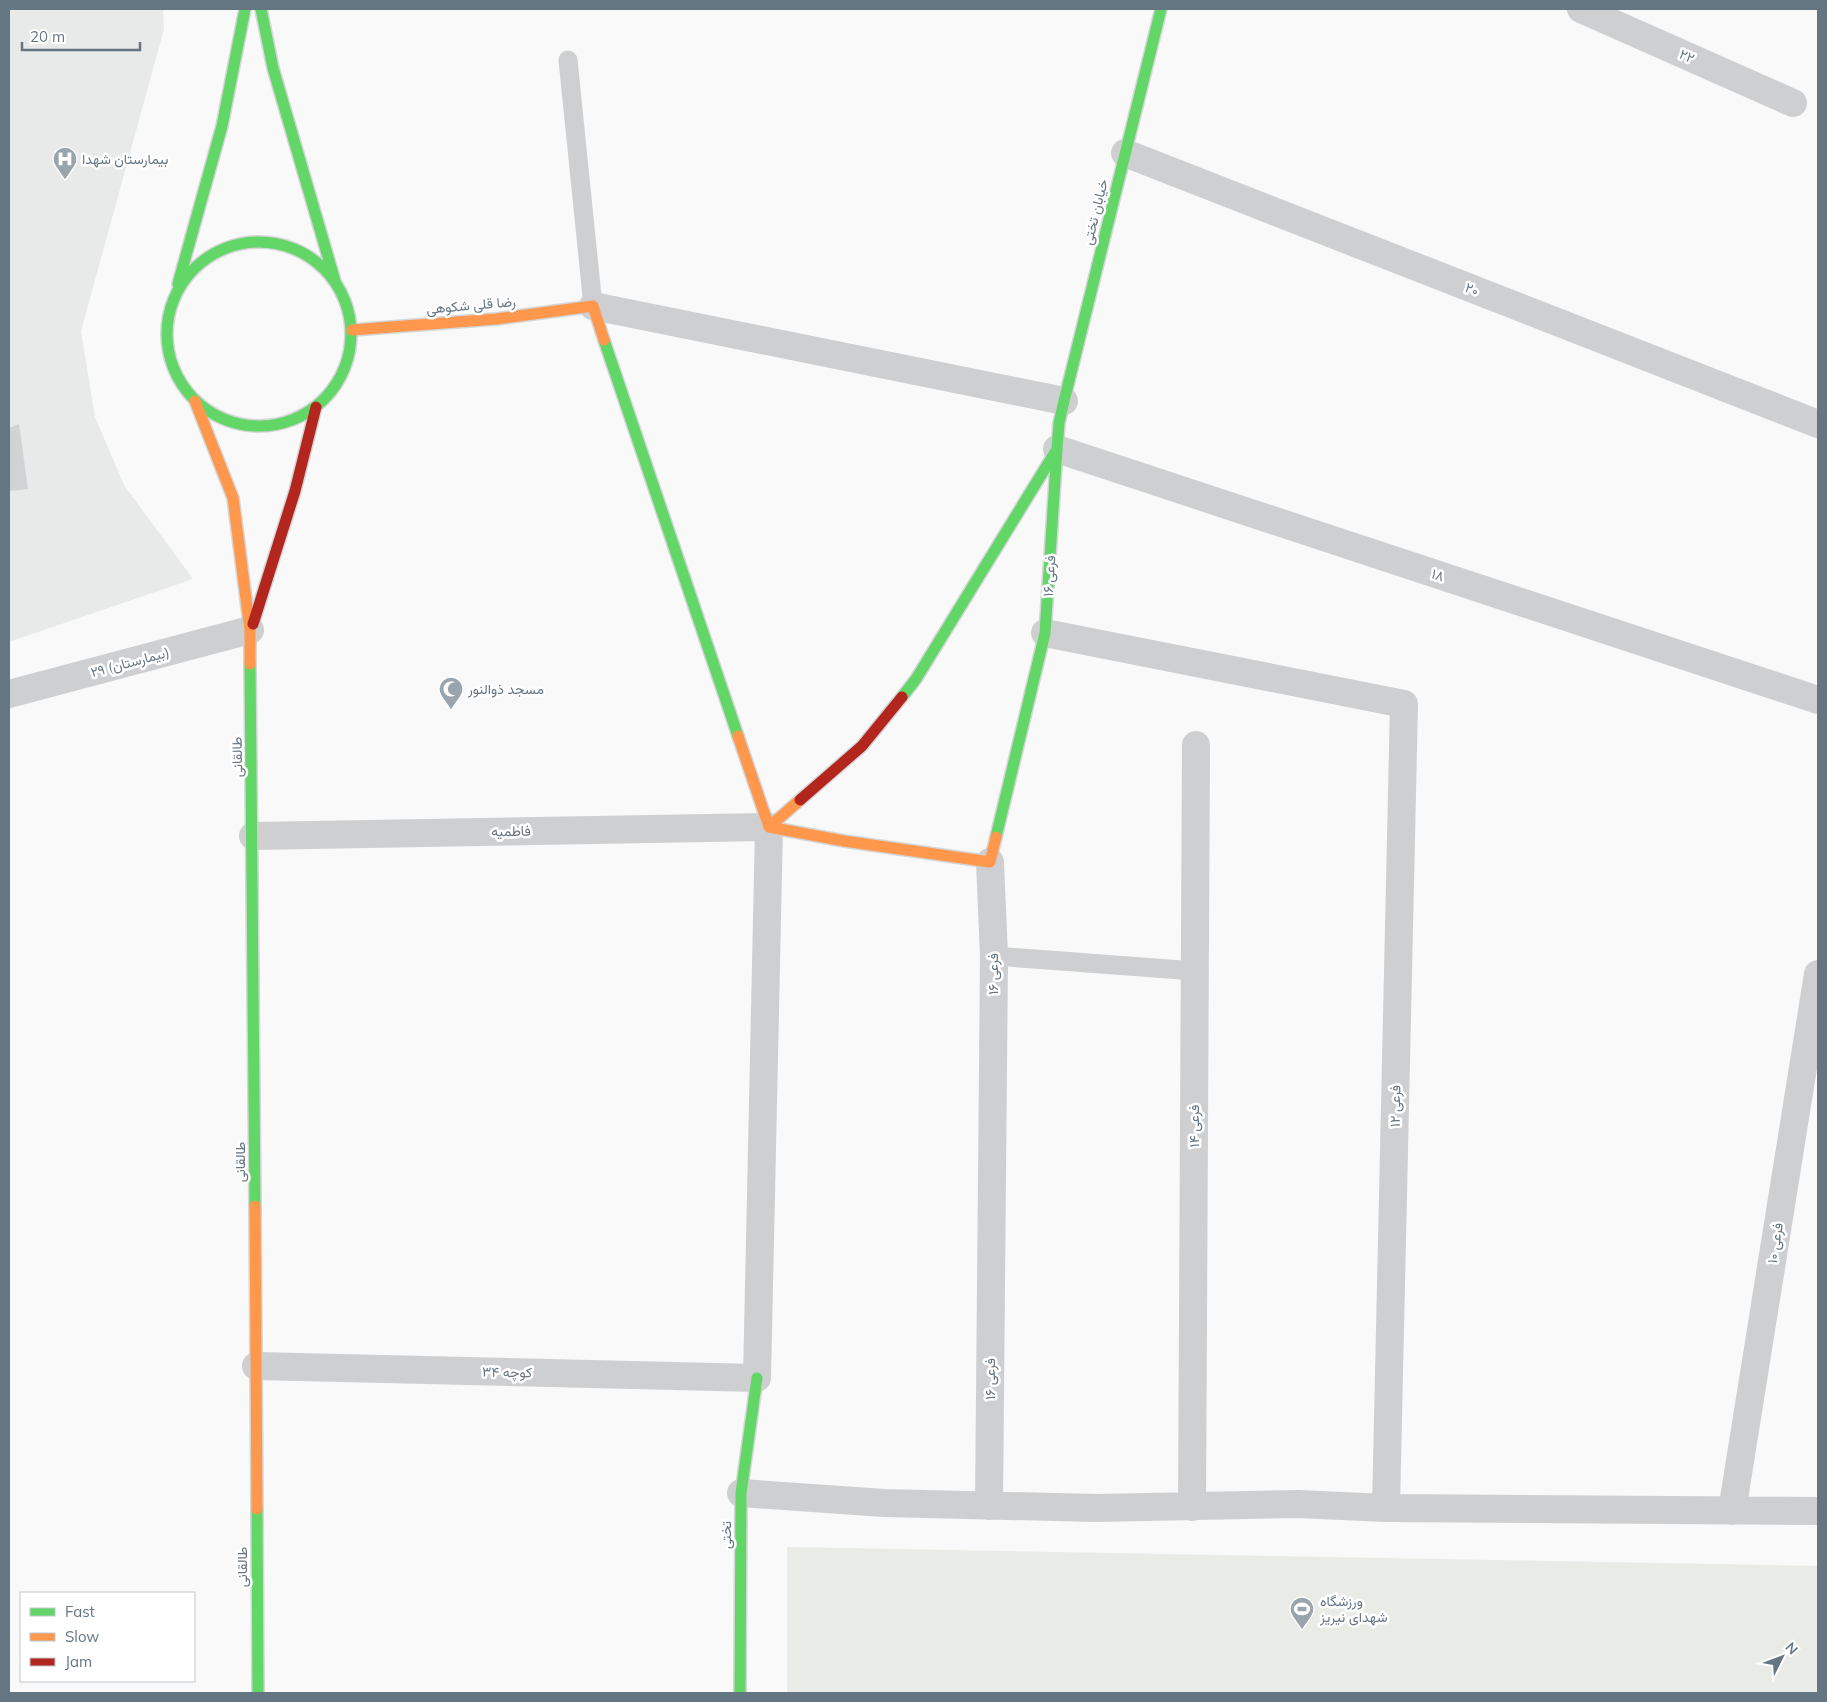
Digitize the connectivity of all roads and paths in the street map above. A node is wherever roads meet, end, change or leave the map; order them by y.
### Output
1 (245, 9) edge
2 (261, 9) edge
3 (1161, 9) edge
4 (1581, 9) edge
5 (568, 60) dead end
6 (1793, 103) dead end
7 (1125, 153) junction
8 (336, 284) junction
9 (175, 294) junction
10 (593, 306) junction
11 (352, 330) junction
12 (195, 400) junction
13 (316, 407) junction
14 (1060, 424) junction
15 (1818, 424) edge
16 (250, 630) junction
17 (1045, 633) junction
18 (9, 694) edge
19 (1818, 700) edge
20 (1196, 746) dead end
21 (769, 827) junction
22 (253, 836) junction
23 (990, 862) junction
24 (994, 956) junction
25 (1195, 971) junction
26 (1818, 974) edge
27 (256, 1366) junction
28 (758, 1378) junction
29 (741, 1493) junction
30 (989, 1506) junction
31 (1192, 1507) junction
32 (1386, 1508) junction
33 (1732, 1511) junction
34 (1818, 1511) edge
35 (258, 1693) edge
36 (740, 1693) edge

1 - 9 main road
2 - 8 main road
3 - 7 main road, خیابان تختی
4 - 6 street, ۲۲
5 - 10 lane
7 - 14 main road, خیابان تختی
7 - 15 street, ۲۰
8 - 9 main road
8 - 11 main road
9 - 12 main road
10 - 11 main road, رضا قلی شکوهی
10 - 14 street, ۱۸
10 - 21 main road
11 - 13 main road
12 - 13 main road
12 - 16 main road
13 - 16 main road
14 - 17 main road, فرعی ۱۶
14 - 19 street, ۱۸
14 - 21 main road
16 - 18 street, ۲۹ (بیمارستان)
16 - 22 main road, طالقانی
17 - 23 main road, فرعی ۱۶
17 - 32 street, فرعی ۱۲
20 - 25 street, فرعی ۱۴
21 - 22 street, فاطمیه
21 - 23 main road
21 - 28 street
22 - 27 main road, طالقانی
23 - 24 street, فرعی ۱۶
24 - 25 lane
24 - 30 street, فرعی ۱۶
25 - 31 street, فرعی ۱۴
26 - 33 street, فرعی ۱۰
27 - 28 street, کوچه ۳۴
27 - 35 main road, طالقانی
28 - 29 main road, تختی
29 - 30 street
29 - 36 main road, تختی
30 - 31 street
31 - 32 street
32 - 33 street
33 - 34 street

